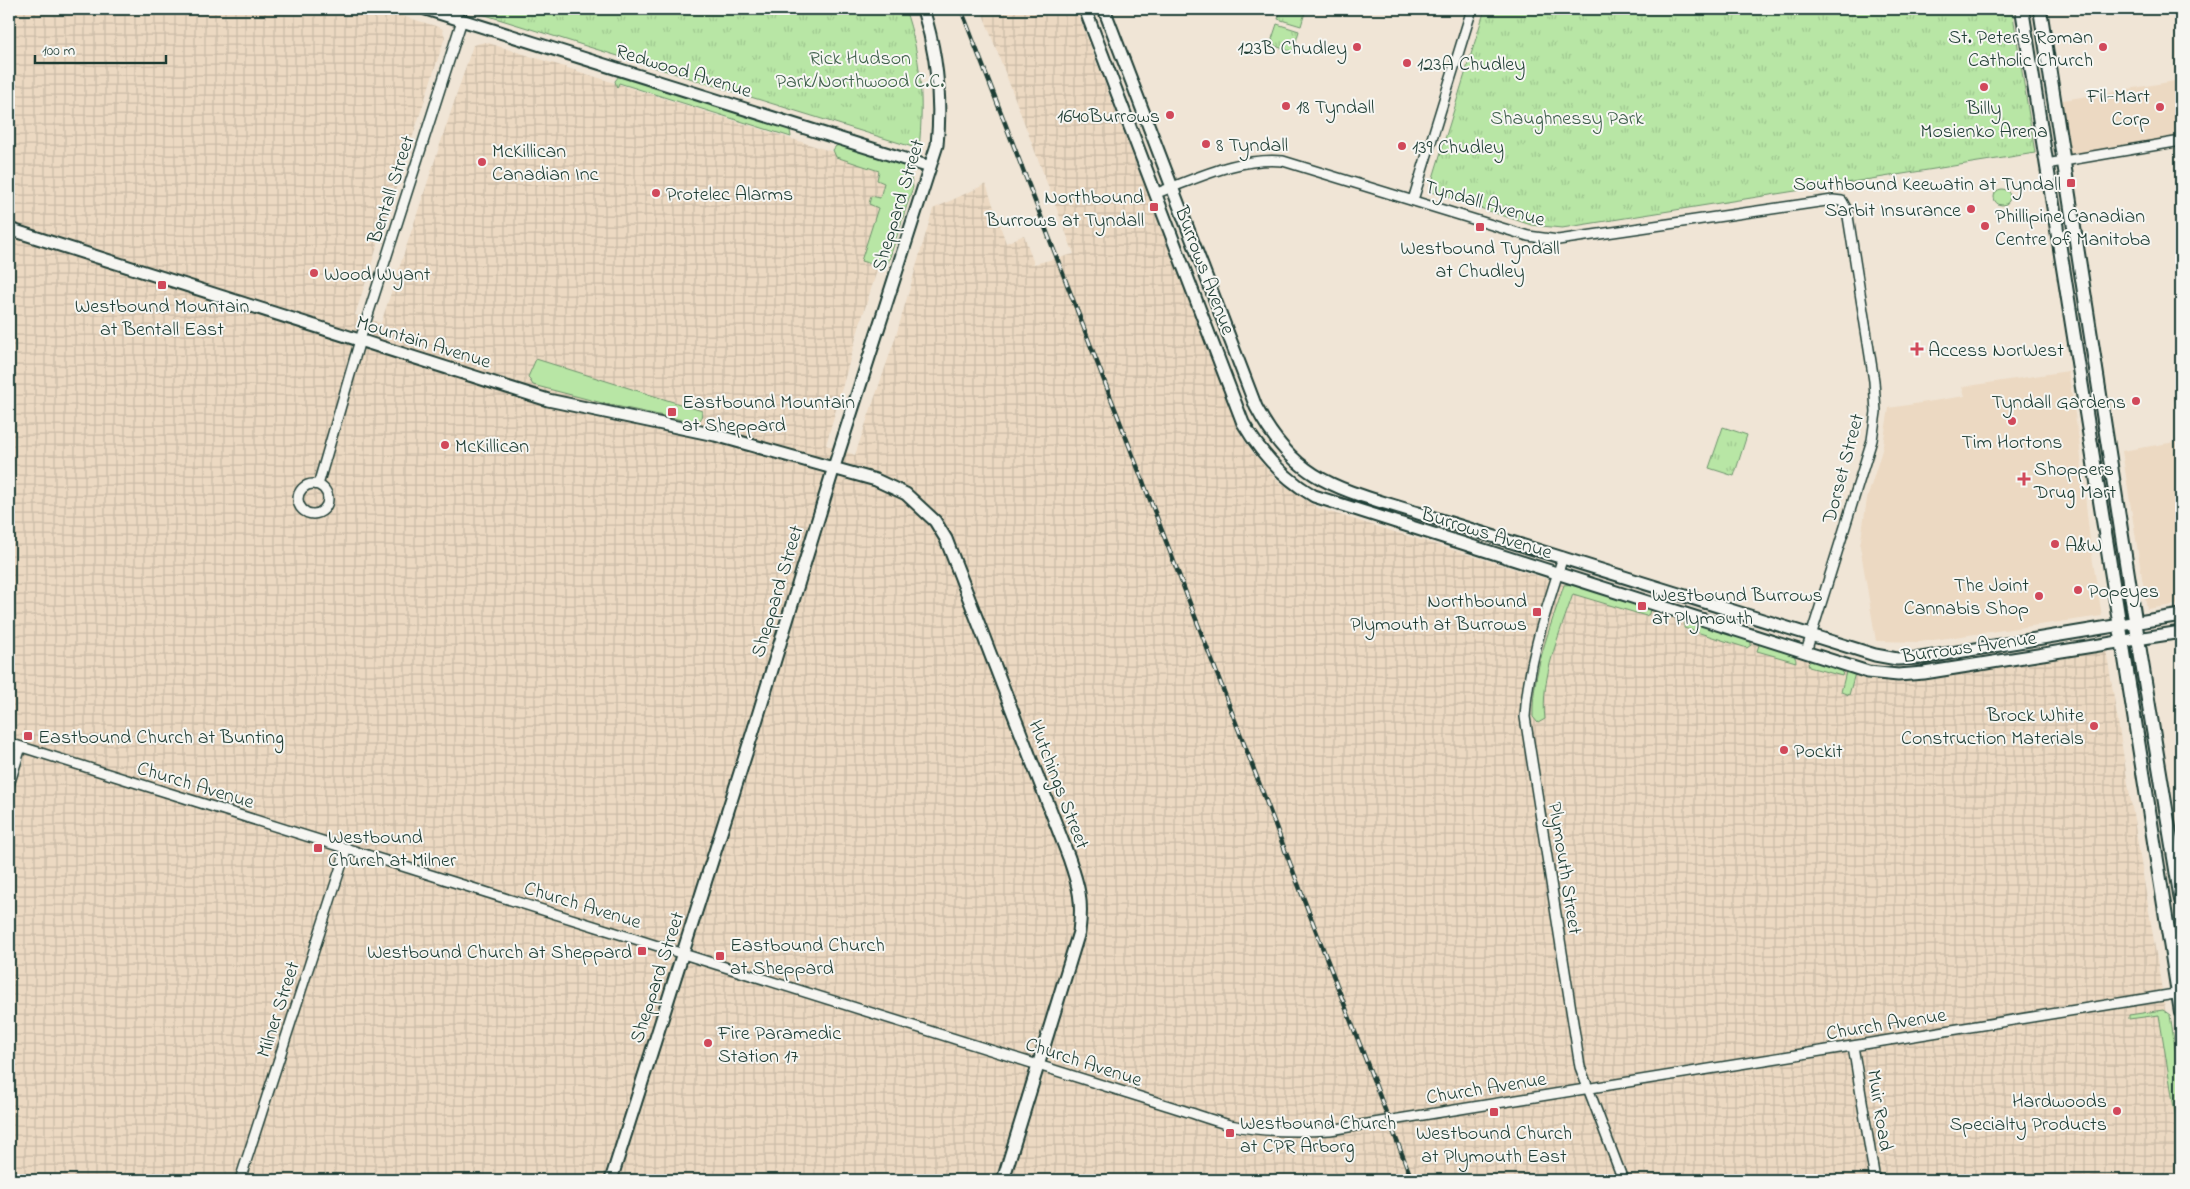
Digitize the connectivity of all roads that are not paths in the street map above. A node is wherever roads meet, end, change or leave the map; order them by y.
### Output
1 (426, 9) edge
2 (923, 9) edge
3 (1085, 9) edge
4 (1104, 9) edge
5 (1472, 9) edge
6 (2022, 9) edge
7 (2040, 9) edge
8 (462, 20) junction
9 (2181, 141) edge
10 (2064, 161) junction
11 (2046, 164) junction
12 (930, 166) junction
13 (1172, 188) junction
14 (1157, 193) junction
15 (1413, 200) junction
16 (1842, 201) joint
17 (9, 229) edge
18 (360, 340) junction
19 (834, 468) junction
20 (318, 485) dead end
21 (1563, 558) junction
22 (1557, 574) junction
23 (2181, 615) edge
24 (2137, 622) junction
25 (2120, 625) junction
26 (2181, 632) edge
27 (1812, 635) junction
28 (2138, 639) junction
29 (2122, 642) junction
30 (1976, 649) junction
31 (1806, 652) junction
32 (1979, 664) junction
33 (9, 743) edge
34 (21, 747) junction
35 (9, 785) edge
36 (347, 848) junction
37 (2181, 900) edge
38 (683, 954) junction
39 (2180, 994) edge
40 (2181, 1012) edge
41 (1853, 1046) junction
42 (1039, 1065) junction
43 (1588, 1088) junction
44 (240, 1180) edge
45 (611, 1180) edge
46 (1003, 1180) edge
47 (1623, 1180) edge
48 (1875, 1180) edge

1 - 8 street, Redwood Avenue
2 - 12 street, Sheppard Street
3 - 14 street, Burrows Avenue
4 - 13 street, Burrows Avenue
5 - 15 street
6 - 11 main road
7 - 10 main road
8 - 12 street, Redwood Avenue
8 - 18 street, Bentall Street
9 - 10 street
10 - 11 street
10 - 24 main road
11 - 25 main road
12 - 19 street, Sheppard Street
13 - 14 street, Tyndall Avenue
13 - 15 street, Tyndall Avenue
13 - 21 street, Burrows Avenue
14 - 22 street, Burrows Avenue
15 - 16 street, Tyndall Avenue
16 - 27 street, Dorset Street
17 - 18 street, Mountain Avenue
18 - 19 street, Mountain Avenue
18 - 20 street, Bentall Street
19 - 38 street, Sheppard Street
19 - 42 street, Hutchings Street
21 - 22 street, Plymouth Street
21 - 27 street, Burrows Avenue
22 - 31 street, Burrows Avenue
22 - 43 street, Plymouth Street
23 - 24 street, Burrows Avenue
24 - 25 street, Burrows Avenue
24 - 28 main road
25 - 29 main road
25 - 30 street, Burrows Avenue
26 - 28 street, Burrows Avenue
27 - 30 street, Burrows Avenue
27 - 31 street, Dorset Street
28 - 29 street, Burrows Avenue
28 - 37 main road
29 - 32 street, Burrows Avenue
29 - 39 main road
30 - 32 street
31 - 32 street, Burrows Avenue
33 - 34 street, Church Avenue
34 - 35 street
34 - 36 street, Church Avenue
36 - 38 street, Church Avenue
36 - 44 street, Milner Street
38 - 42 street, Church Avenue
38 - 45 street, Sheppard Street
39 - 40 main road
39 - 41 street, Church Avenue
41 - 43 street, Church Avenue
41 - 48 street, Muir Road
42 - 43 street, Church Avenue
42 - 46 street, Hutchings Street
43 - 47 street, Plymouth Street

